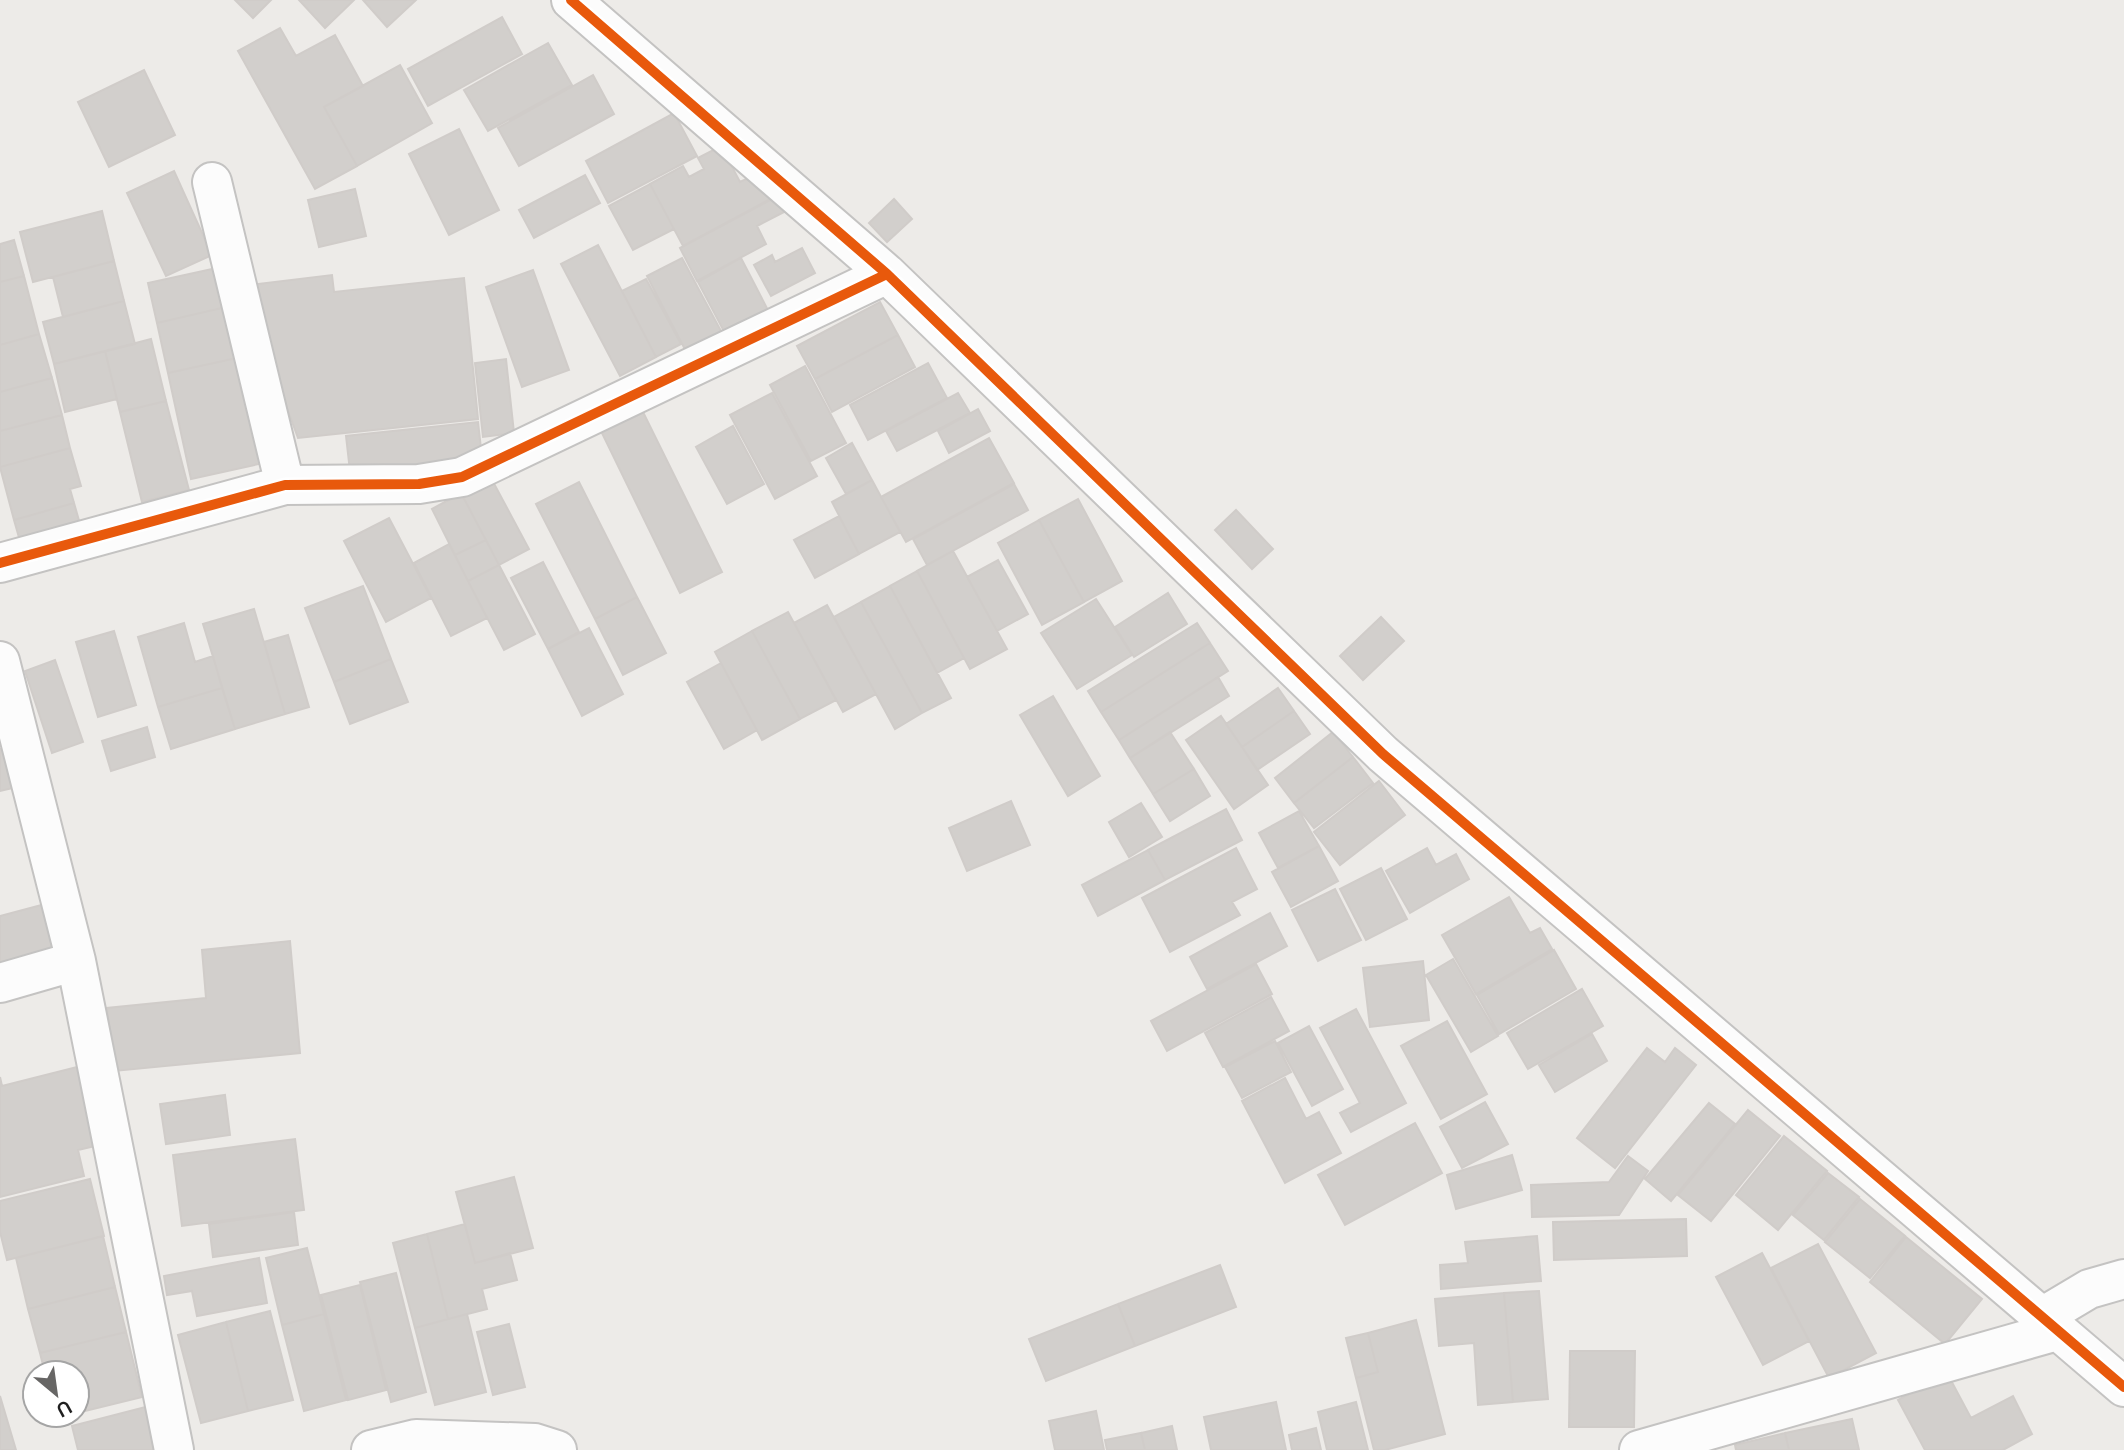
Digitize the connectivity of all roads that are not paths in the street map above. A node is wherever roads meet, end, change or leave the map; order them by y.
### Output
1 (571, 0) edge
2 (212, 182) dead end
3 (887, 274) junction
4 (285, 485) junction
5 (0, 563) edge
6 (0, 661) edge
7 (76, 961) junction
8 (0, 983) edge
9 (2124, 1279) edge
10 (2049, 1324) junction
11 (2124, 1387) edge
12 (174, 1450) edge
13 (371, 1450) edge
14 (557, 1450) edge
15 (1639, 1450) edge

1 - 3 street
2 - 4 street
3 - 4 street
3 - 10 street
4 - 5 street
6 - 7 street
7 - 8 street
7 - 12 street
9 - 10 street
10 - 11 street
10 - 15 street
13 - 14 street

